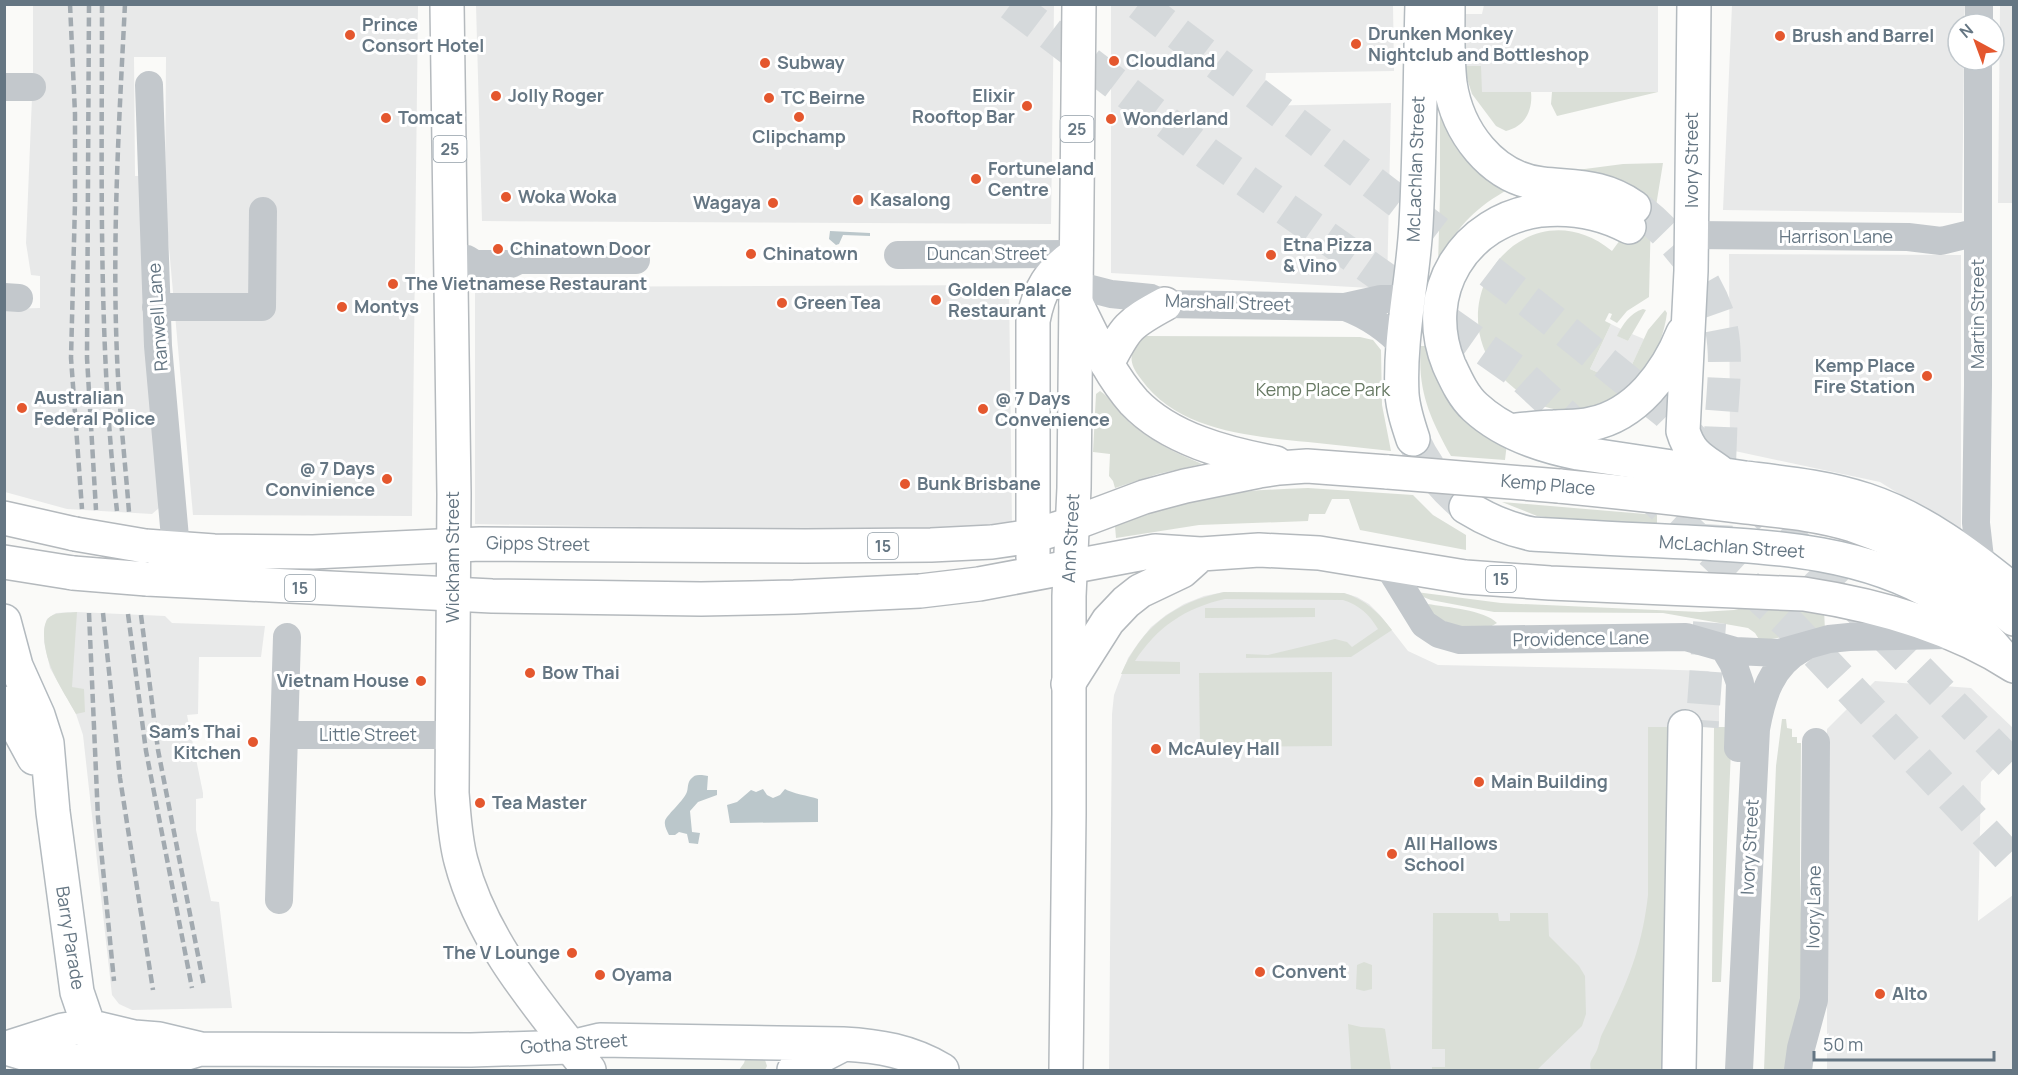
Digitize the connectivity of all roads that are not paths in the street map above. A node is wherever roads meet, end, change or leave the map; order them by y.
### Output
1 (447, 4) edge
2 (1078, 4) edge
3 (1422, 4) edge
4 (1448, 4) edge
5 (1694, 4) edge
6 (1978, 72) edge
7 (149, 85) dead end
8 (263, 211) dead end
9 (1978, 232) junction
10 (1692, 235) junction
11 (898, 255) dead end
12 (459, 259) junction
13 (636, 260) dead end
14 (1076, 281) junction
15 (1407, 300) junction
16 (1165, 304) junction
17 (156, 307) junction
18 (1345, 307) junction
19 (1688, 316) junction
20 (1404, 347) junction
21 (1107, 364) junction
22 (1509, 430) junction
23 (1413, 439) tunnel mouth
24 (1292, 466) junction
25 (1722, 474) junction
26 (1466, 507) tunnel mouth
27 (4, 518) edge
28 (1072, 524) junction
29 (1034, 536) junction
30 (454, 545) junction
31 (160, 547) junction
32 (1201, 554) junction
33 (4, 562) edge
34 (1387, 564) junction
35 (1070, 567) junction
36 (1984, 567) junction
37 (1033, 574) junction
38 (453, 594) junction
39 (2011, 607) edge
40 (4, 621) edge
41 (1952, 634) junction
42 (287, 637) dead end
43 (1810, 644) junction
44 (1724, 648) junction
45 (2009, 663) edge
46 (1068, 684) junction
47 (4, 702) edge
48 (284, 735) junction
49 (453, 735) junction
50 (1816, 741) dead end
51 (52, 798) junction
52 (279, 900) dead end
53 (88, 1026) junction
54 (843, 1044) junction
55 (6, 1048) edge
56 (208, 1056) edge
57 (580, 1059) edge
58 (108, 1066) edge
59 (794, 1071) edge
60 (942, 1071) edge
61 (1066, 1071) edge
62 (1679, 1071) edge
63 (1696, 1071) edge
64 (1723, 1071) edge
65 (1739, 1071) edge
66 (1798, 1071) edge

1 - 12 main road, Wickham Street / 25
2 - 14 main road, Ann Street / 25
3 - 15 main road, McLachlan Street
4 - 22 main road
5 - 10 main road, Ivory Street
6 - 9 street, Martin Street
7 - 17 street, Ranwell Lane
8 - 17 street
9 - 10 street, Harrison Lane
9 - 36 street, Martin Street
10 - 19 main road, Ivory Street
11 - 14 street, Duncan Street
12 - 13 street
12 - 30 main road, Wickham Street / 25
14 - 16 street, Marshall Street
14 - 21 main road, 25
14 - 28 main road, Ann Street
14 - 29 main road
15 - 18 street, Marshall Street
15 - 20 main road, McLachlan Street
16 - 18 street, Marshall Street
16 - 21 main road
17 - 31 street, Ranwell Lane
18 - 20 street, Marshall Street
19 - 22 main road, Ivory Street
19 - 25 main road, Ivory Street
20 - 23 main road, McLachlan Street
21 - 24 main road, 25
22 - 25 main road, Kemp Place
24 - 28 main road, Kemp Place / 15
24 - 39 main road, Kemp Place / 15, bridge
25 - 36 main road, Kemp Place
26 - 45 main road, McLachlan Street
27 - 31 main road, Gipps Street / 15, bridge
28 - 29 main road, Gipps Street / 15
28 - 35 main road, Ann Street
29 - 30 main road, Gipps Street / 15
29 - 37 main road
30 - 31 main road, Gipps Street / 15
30 - 38 main road, Wickham Street / 25
32 - 34 main road, 15
32 - 35 main road, 15
32 - 46 main road
33 - 38 main road, 15, bridge
34 - 41 main road, 15
34 - 44 street, Providence Lane
35 - 37 main road, 15
35 - 46 main road, Ann Street
36 - 39 main road, Kemp Place
37 - 38 main road, 15
38 - 49 main road, Wickham Street
40 - 51 main road, Barry Parade
41 - 43 street
41 - 45 main road, 15
42 - 48 street
43 - 44 street, Providence Lane
43 - 65 street, Ivory Street
44 - 64 street, Ivory Street
46 - 61 main road, Ann Street
47 - 51 main road, Barry Parade
48 - 49 street, Little Street
48 - 52 street
49 - 57 main road, Wickham Street
50 - 66 street, Ivory Lane
51 - 53 main road, Barry Parade
53 - 55 main road, Gotha Street
53 - 56 main road, Gotha Street
53 - 58 main road, Barry Parade
54 - 57 main road, Gotha Street
54 - 59 main road
54 - 60 main road, Gotha Street
55 - 58 main road, Gotha Street
56 - 57 main road, Gotha Street
56 - 58 main road, Gotha Street
62 - 63 main road

